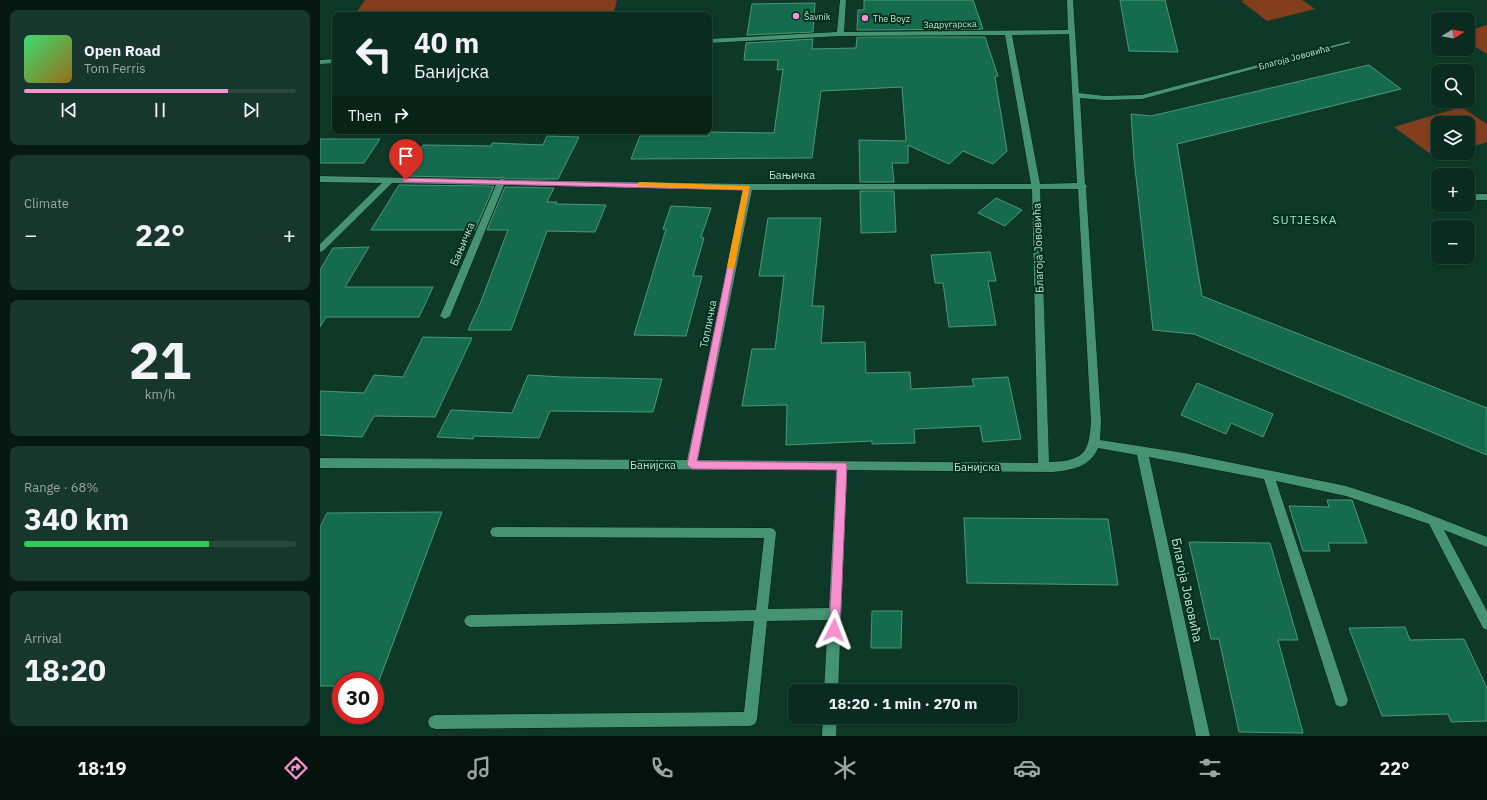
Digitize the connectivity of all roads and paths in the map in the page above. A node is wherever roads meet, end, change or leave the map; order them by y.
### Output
1 (843, 0) edge
2 (1070, 0) edge
3 (1072, 32) junction
4 (1008, 33) junction
5 (840, 34) junction
6 (712, 41) edge
7 (1348, 42) dead end
8 (332, 61) edge
9 (320, 62) edge
10 (1076, 95) junction
11 (320, 179) edge
12 (390, 180) junction
13 (502, 181) junction
14 (1036, 186) junction
15 (1083, 186) junction
16 (748, 188) junction
17 (1475, 197) edge
18 (1487, 198) edge
19 (320, 249) edge
20 (445, 316) dead end
21 (1094, 443) junction
22 (1142, 451) junction
23 (320, 463) edge
24 (692, 465) junction
25 (842, 466) junction
26 (1044, 466) junction
27 (1268, 476) junction
28 (1433, 521) junction
29 (496, 532) dead end
30 (1487, 542) edge
31 (835, 614) junction
32 (760, 616) junction
33 (470, 621) dead end
34 (1487, 624) edge
35 (832, 684) edge
36 (1340, 700) dead end
37 (435, 722) dead end
38 (829, 724) edge
39 (828, 736) edge
40 (1203, 736) edge

1 - 5 street
2 - 3 street
3 - 4 street, Задругарска
3 - 10 street
4 - 5 street, Задругарска
4 - 14 street, Благоја Јововића
5 - 6 street, Задругарска
7 - 10 street, Благоја Јововића
8 - 9 street
10 - 15 street
11 - 12 street, Бањичка
12 - 13 street, Бањичка
12 - 19 street
13 - 16 street, Бањичка
13 - 20 street, Бањичка
14 - 15 street, Бањичка
14 - 16 street, Бањичка
14 - 26 street, Благоја Јововића
15 - 21 street
16 - 24 street, Топличка
17 - 18 street
21 - 22 street
21 - 26 street, Банијска
22 - 27 street
22 - 40 street, Благоја Јововића
23 - 24 street, Банијска
24 - 25 street, Банијска
25 - 26 street, Банијска
25 - 31 street
27 - 28 street
27 - 36 street
28 - 30 street
28 - 34 street
29 - 32 street
31 - 32 street
31 - 35 street
32 - 33 street
32 - 37 street
38 - 39 street

